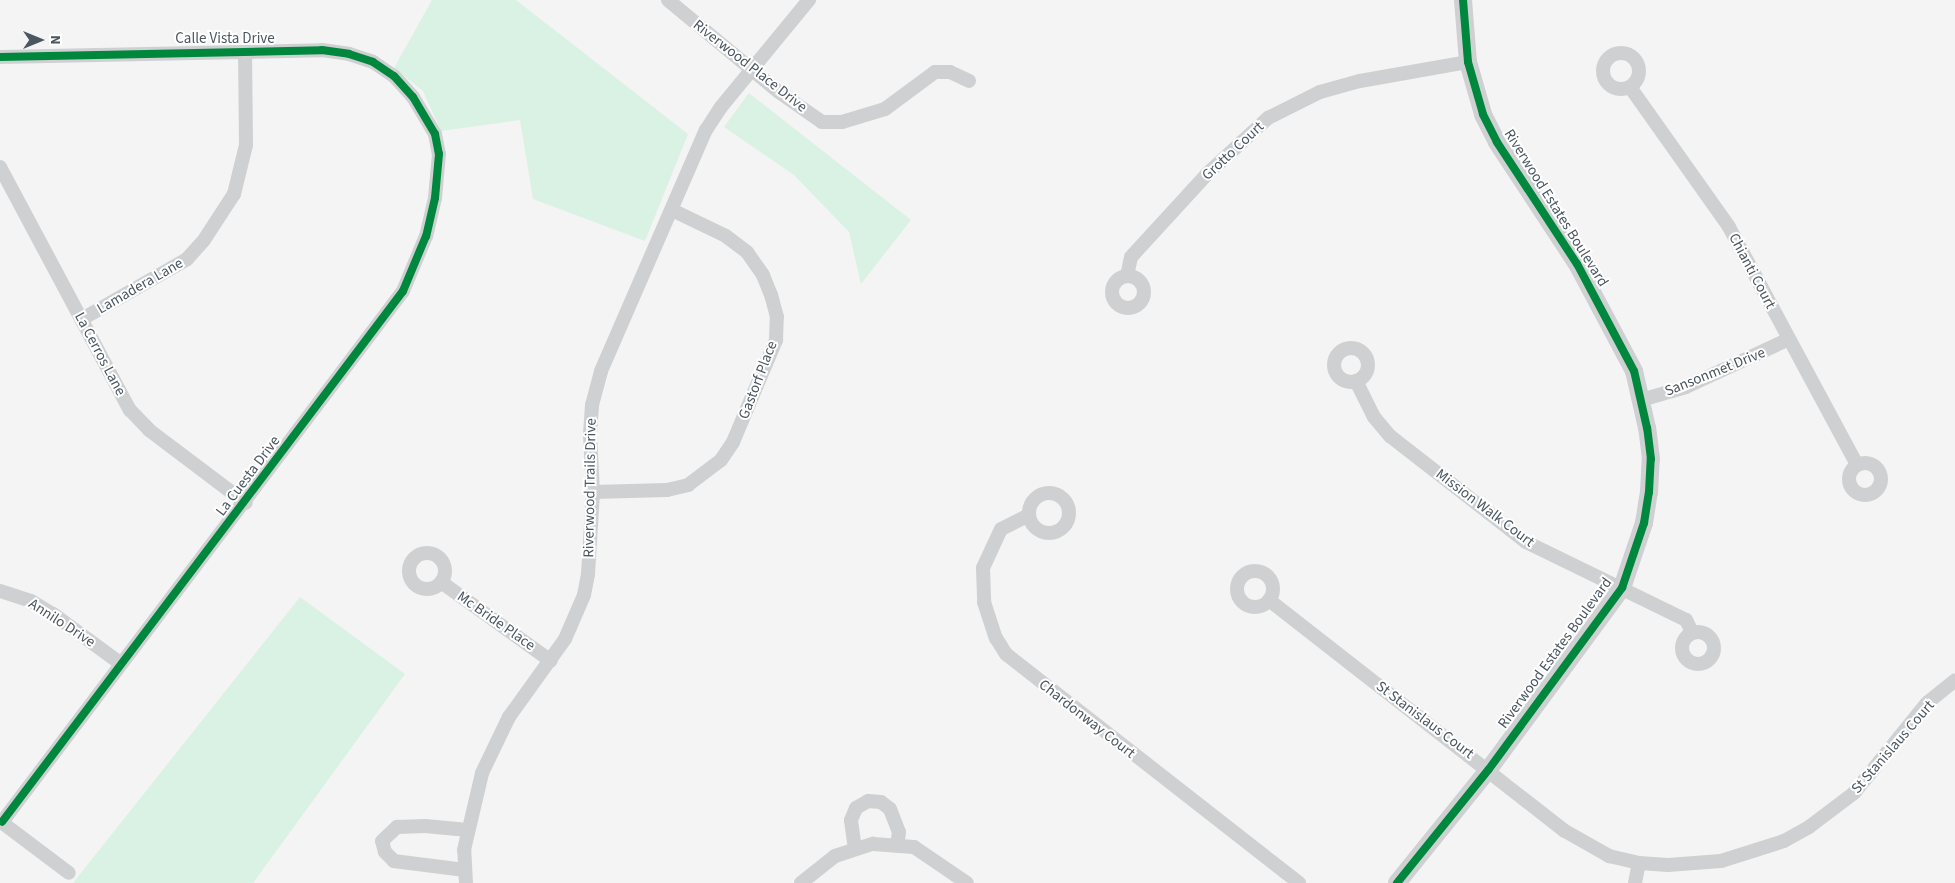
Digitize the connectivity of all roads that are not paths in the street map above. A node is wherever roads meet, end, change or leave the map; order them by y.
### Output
1 (668, 0) edge
2 (809, 0) edge
3 (1463, 0) edge
4 (245, 54) junction
5 (0, 57) edge
6 (1468, 62) junction
7 (752, 70) junction
8 (969, 81) dead end
9 (1630, 87) dead end
10 (426, 116) joint
11 (0, 167) edge
12 (672, 210) junction
13 (1127, 276) dead end
14 (82, 319) junction
15 (1788, 340) junction
16 (1356, 381) dead end
17 (1641, 400) junction
18 (1857, 465) dead end
19 (593, 492) junction
20 (246, 503) junction
21 (1028, 515) dead end
22 (441, 582) dead end
23 (1622, 588) junction
24 (0, 592) edge
25 (1269, 600) dead end
26 (1692, 632) dead end
27 (551, 661) junction
28 (120, 663) junction
29 (1955, 680) edge
30 (1489, 769) junction
31 (1, 821) edge
32 (468, 830) junction
33 (897, 846) junction
34 (855, 849) junction
35 (1638, 863) junction
36 (69, 873) dead end
37 (466, 877) edge
38 (802, 883) edge
39 (967, 883) edge
40 (1299, 883) edge
41 (1397, 883) edge
42 (1634, 883) edge

1 - 7 street, Riverwood Place Drive
2 - 7 street, Riverwood Trails Drive
3 - 6 street, Riverwood Estates Boulevard
4 - 5 street, Calle Vista Drive
4 - 10 street, Calle Vista Drive
4 - 14 street, Lamadera Lane
6 - 13 street, Grotto Court
6 - 17 street, Riverwood Estates Boulevard
7 - 8 street, Riverwood Place Drive
7 - 12 street, Riverwood Trails Drive
9 - 15 street, Chianti Court
10 - 20 street, La Cuesta Drive
11 - 14 street, La Cerros Lane
12 - 19 street, Riverwood Trails Drive
12 - 19 street, Gastorf Place
14 - 20 street, La Cerros Lane
15 - 17 street, Sansonmet Drive
15 - 18 street, Chianti Court
16 - 23 street, Mission Walk Court
17 - 23 street, Riverwood Estates Boulevard
19 - 27 street, Riverwood Trails Drive
20 - 28 street, La Cuesta Drive
21 - 40 street, Chardonway Court
22 - 27 street, Mc Bride Place
23 - 26 street, Mission Walk Court
23 - 30 street, Riverwood Estates Boulevard
24 - 28 street, Annilo Drive
25 - 30 street, St Stanislaus Court
27 - 32 street, Riverwood Trails Drive
28 - 31 street, La Cuesta Drive
29 - 35 street, St Stanislaus Court
30 - 35 street, St Stanislaus Court
30 - 41 street, Riverwood Estates Boulevard
31 - 36 street
32 - 37 street, Riverwood Trails Drive
32 - 37 street
33 - 34 street
33 - 34 street
33 - 39 street
34 - 38 street
35 - 42 street

